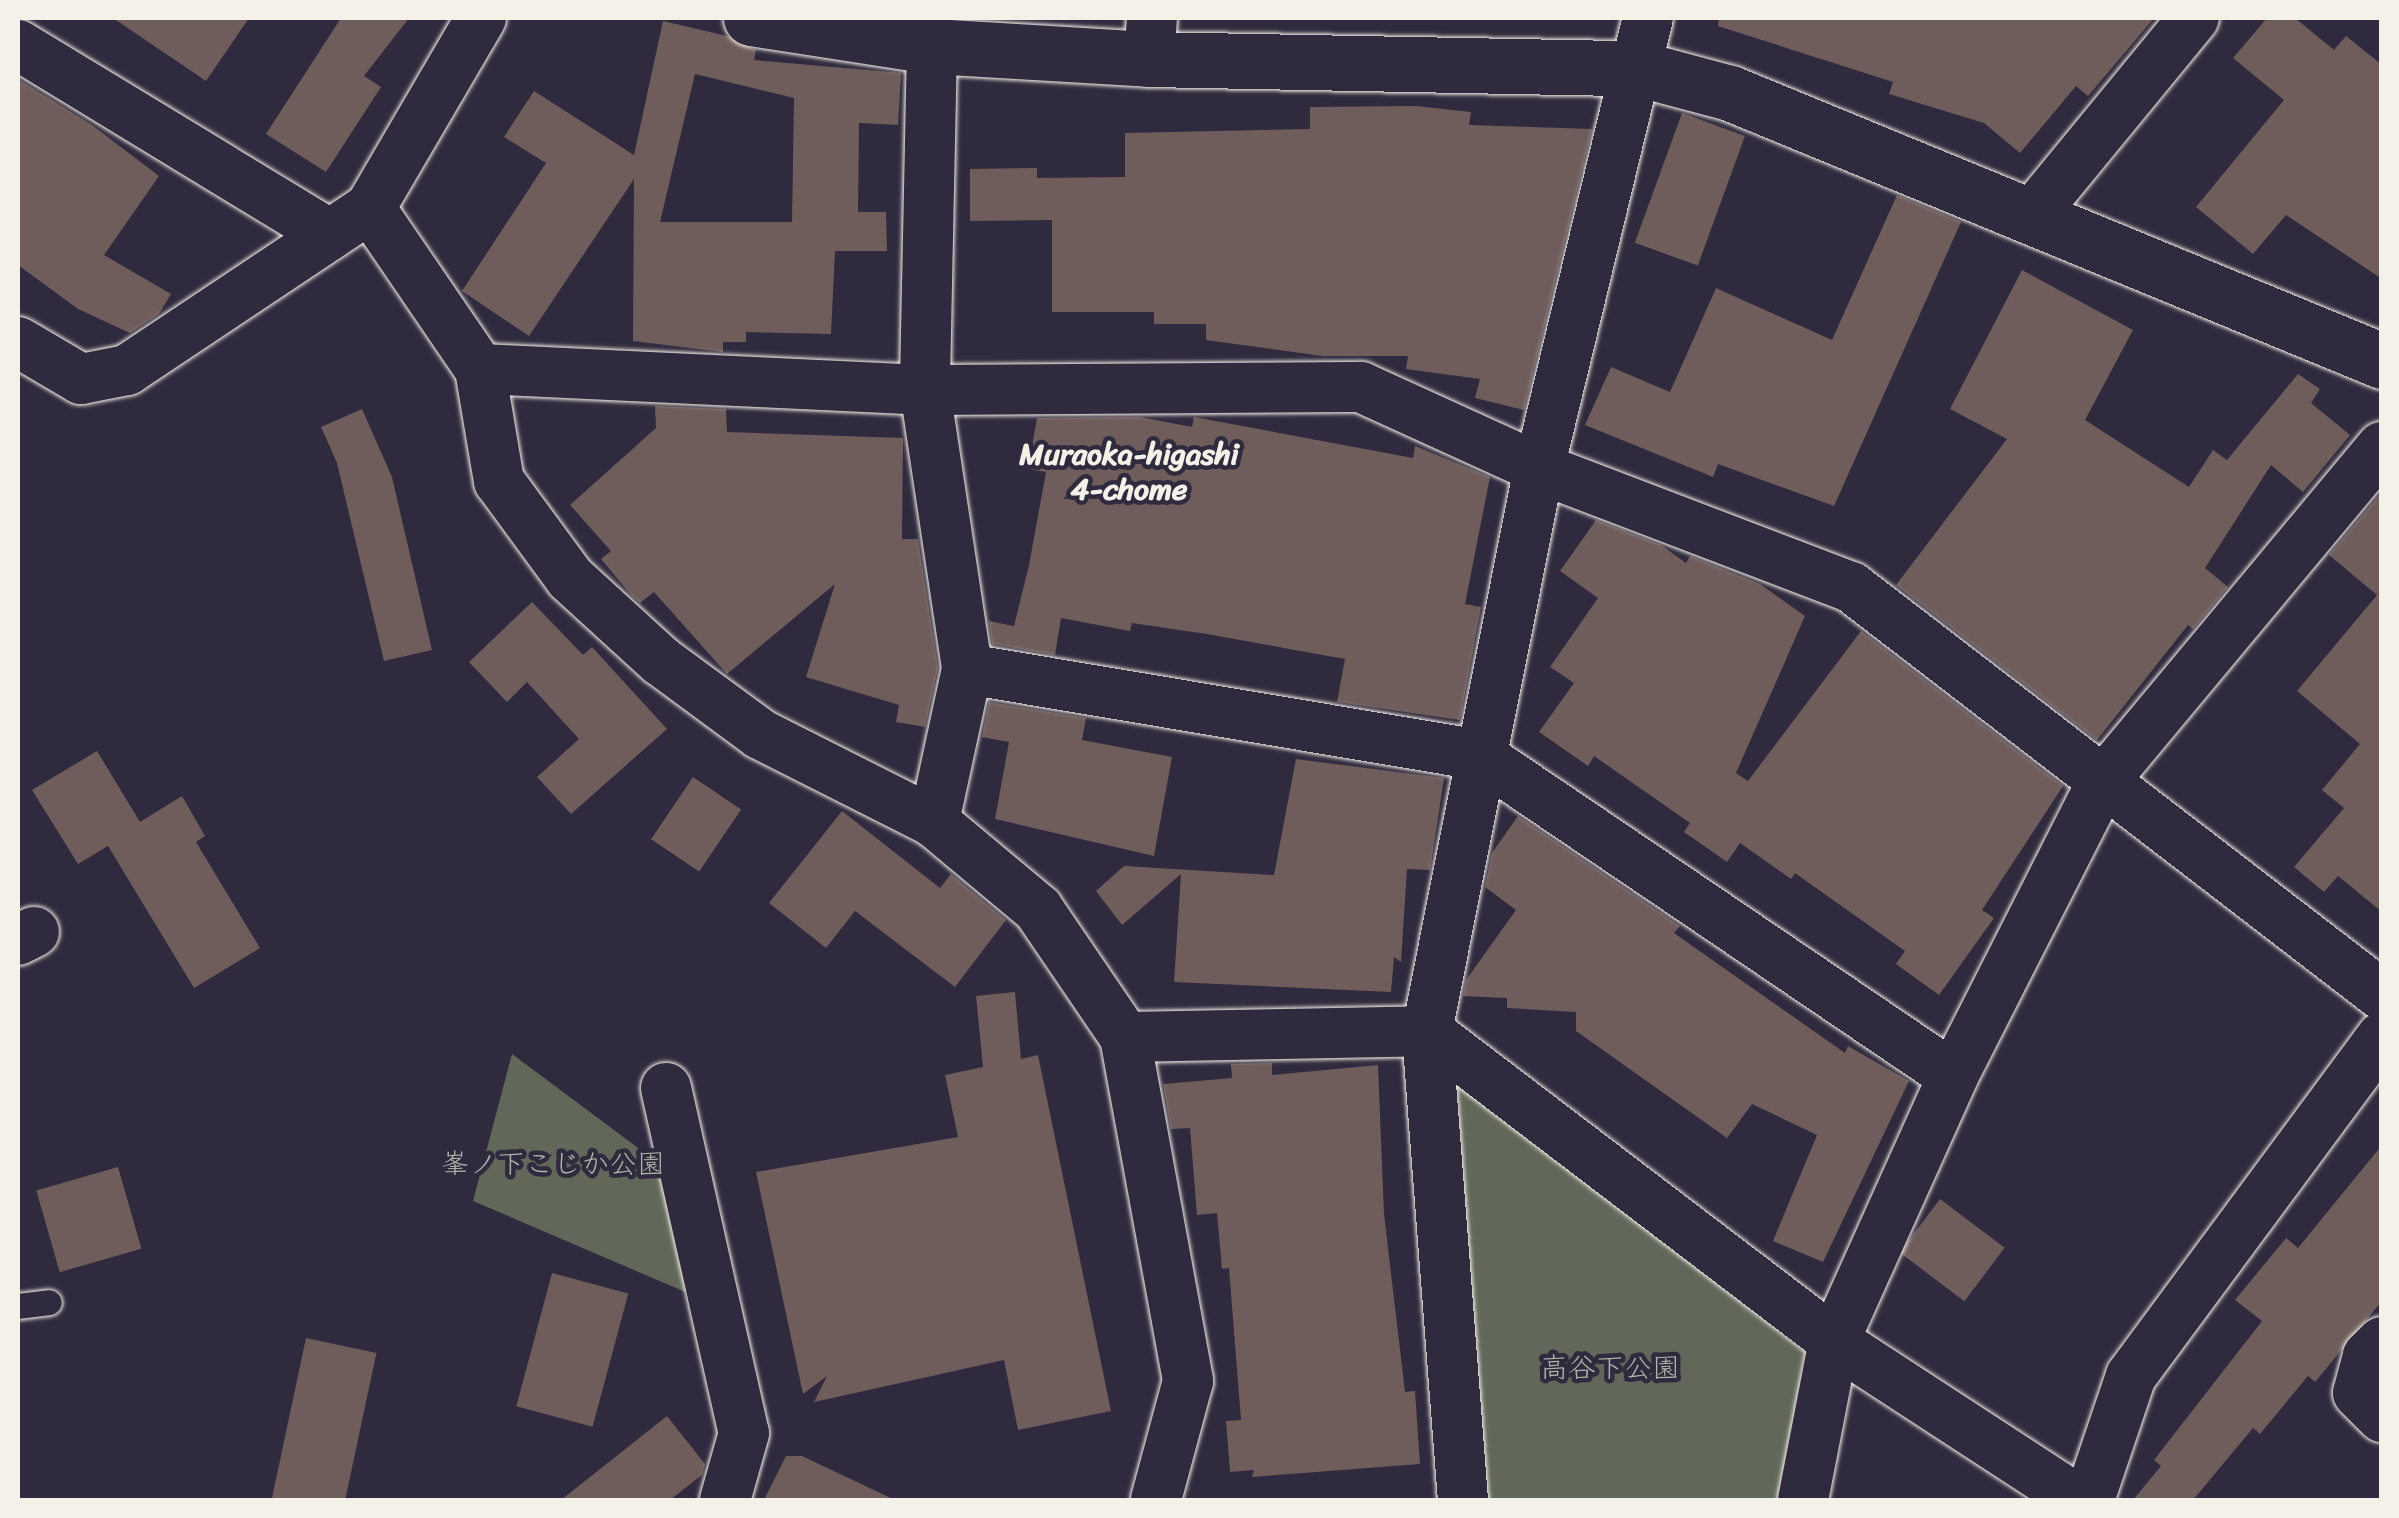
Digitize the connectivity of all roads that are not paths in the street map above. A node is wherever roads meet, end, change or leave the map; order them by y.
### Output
1 (481, 18) edge
2 (751, 18) edge
3 (2194, 18) edge
4 (1151, 38) edge
5 (1642, 43) edge
6 (18, 46) edge
7 (932, 46) junction
8 (2032, 215) junction
9 (350, 222) junction
10 (18, 342) edge
11 (2382, 360) edge
12 (480, 369) junction
13 (925, 390) junction
14 (2382, 446) edge
15 (1539, 468) junction
16 (967, 669) junction
17 (1479, 755) junction
18 (2101, 784) junction
19 (934, 822) junction
20 (2382, 995) edge
21 (1427, 1031) junction
22 (1125, 1037) junction
23 (2382, 1037) edge
24 (1953, 1076) junction
25 (666, 1088) dead end
26 (50, 1302) dead end
27 (18, 1306) edge
28 (1834, 1340) junction
29 (2382, 1342) edge
30 (2382, 1417) edge
31 (724, 1500) edge
32 (1156, 1500) edge
33 (1463, 1500) edge
34 (1803, 1500) edge
35 (2078, 1500) edge
36 (2089, 1500) edge

1 - 9 street
2 - 7 street
3 - 8 street
4 - 5 street
4 - 7 street
5 - 8 street
5 - 15 street
6 - 9 street
7 - 13 street
8 - 11 street
9 - 10 street
9 - 12 street
12 - 13 street
12 - 19 street
13 - 15 street
13 - 16 street
14 - 18 street
15 - 17 street
15 - 18 street
16 - 17 street
16 - 19 street
17 - 21 street
17 - 24 street
18 - 20 street
18 - 24 street
19 - 22 street
21 - 22 street
21 - 28 street
21 - 33 street
22 - 32 street
23 - 36 street
24 - 28 street
25 - 31 street
26 - 27 lane
28 - 34 street
28 - 35 street
29 - 30 street

